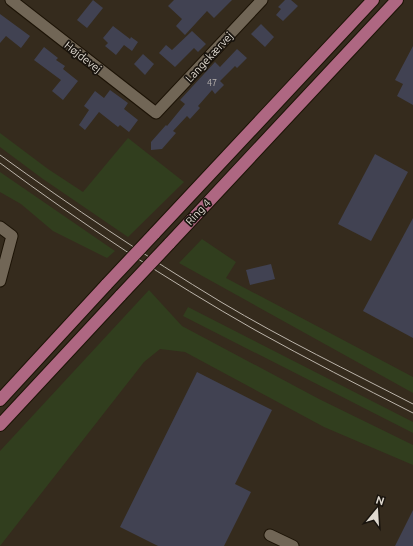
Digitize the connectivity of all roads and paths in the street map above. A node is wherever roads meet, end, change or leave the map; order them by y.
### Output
1 (11, 0) edge
2 (262, 0) edge
3 (373, 0) edge
4 (397, 0) edge
5 (156, 113) joint
6 (0, 227) edge
7 (0, 281) edge
8 (0, 400) edge
9 (0, 425) edge
10 (270, 535) dead end
11 (293, 546) edge

1 - 5 street, Højdevej
2 - 5 street, Langekærvej
3 - 8 main road, Ring 4, bridge
4 - 9 main road, Ring 4, bridge
6 - 7 street
10 - 11 street

